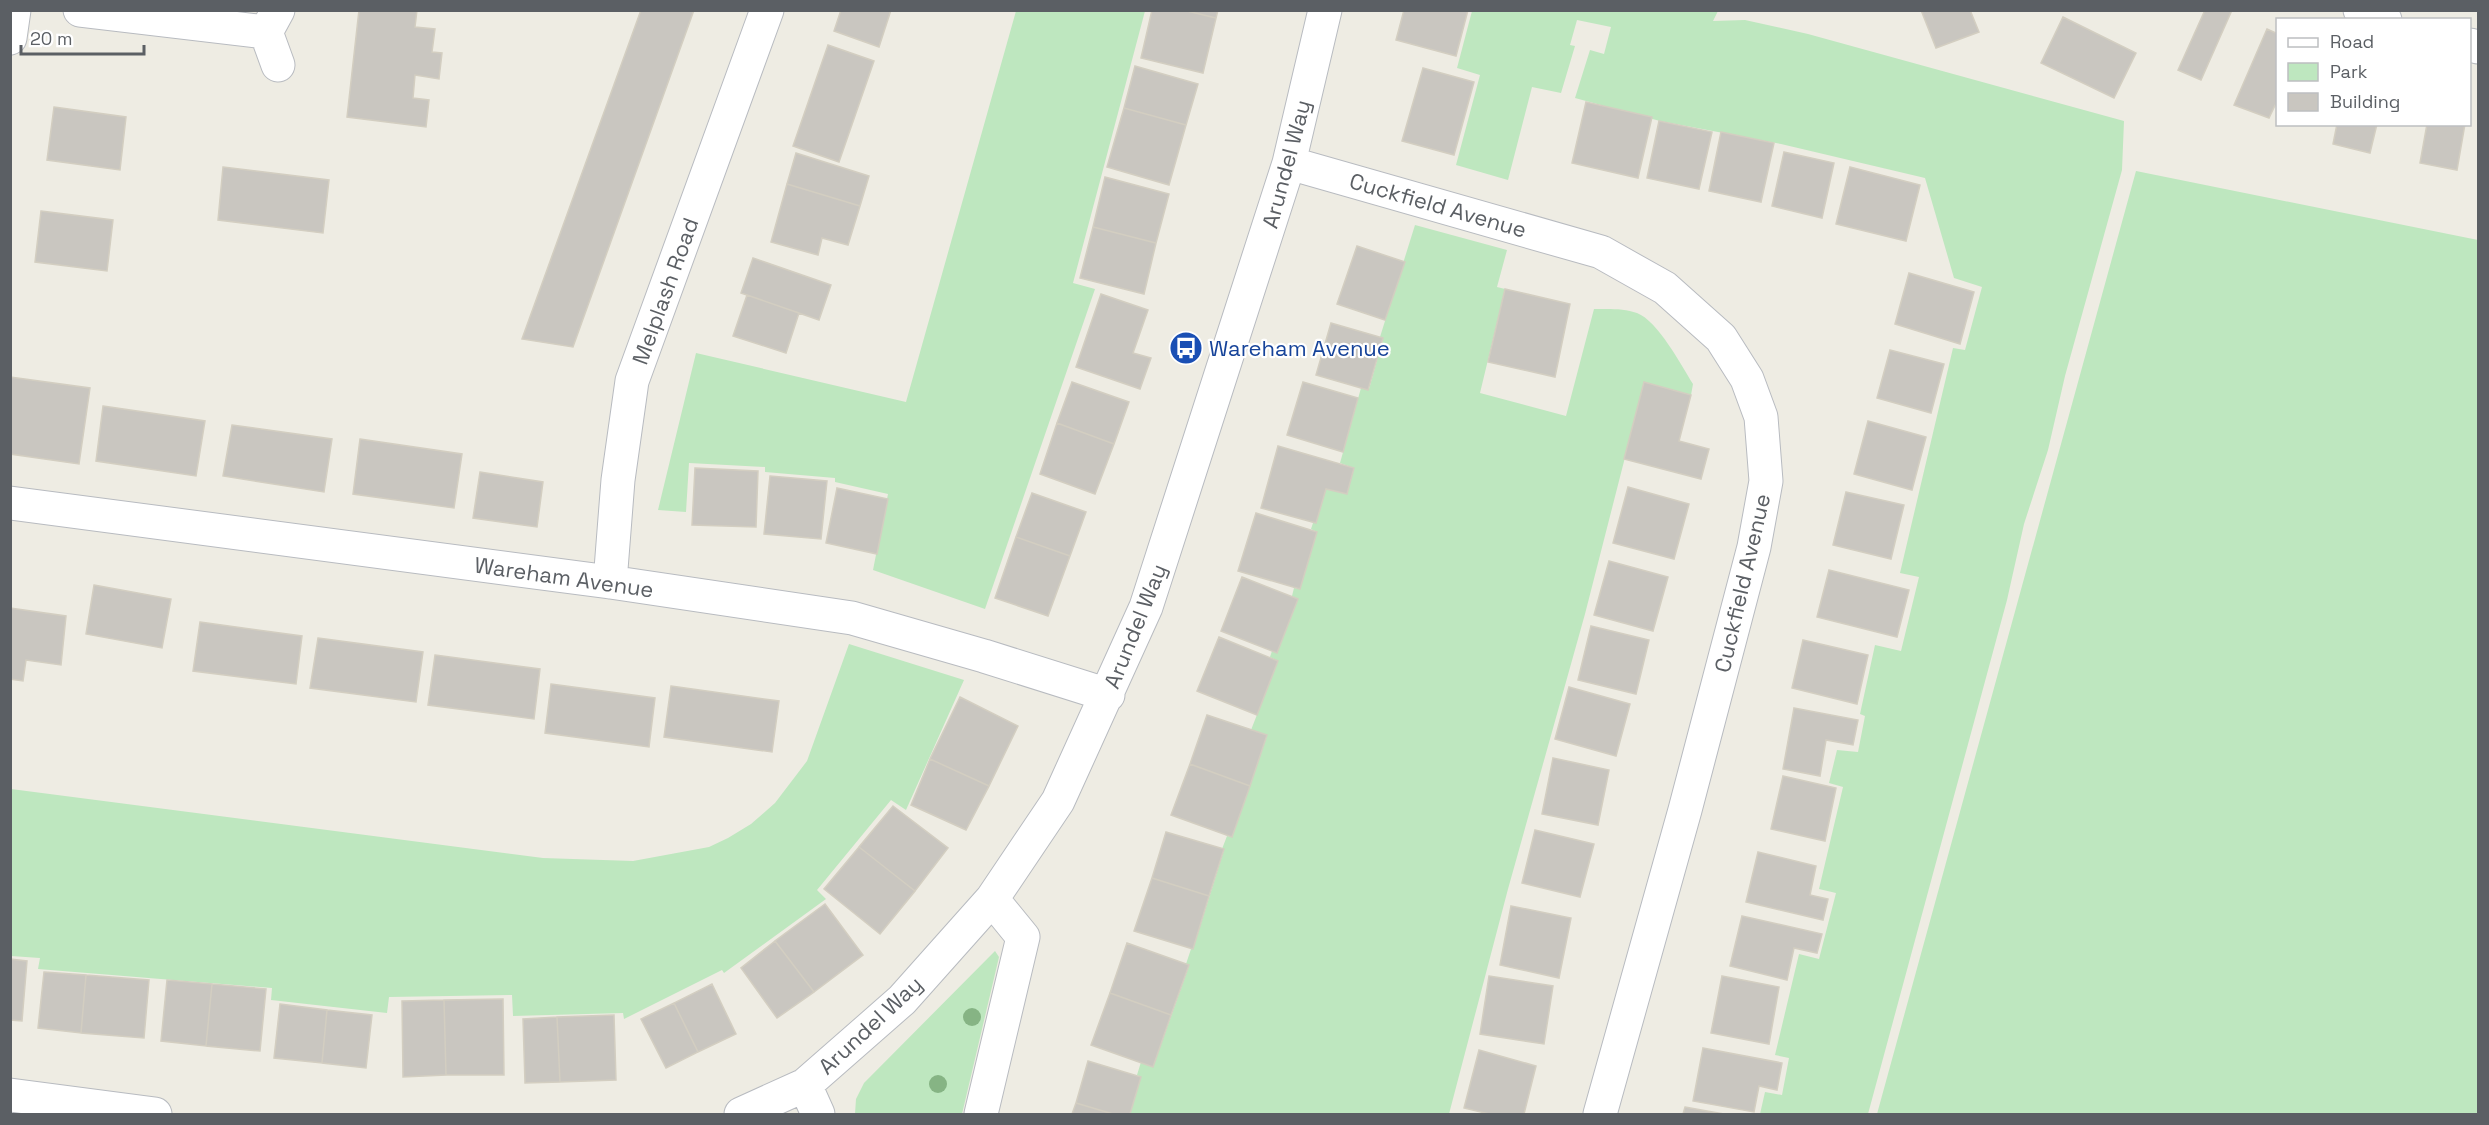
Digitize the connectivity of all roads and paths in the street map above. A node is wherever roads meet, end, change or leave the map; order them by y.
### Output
1 (14, 10) edge
2 (80, 10) edge
3 (767, 10) edge
4 (1325, 10) edge
5 (2360, 10) edge
6 (2380, 18) edge
7 (272, 21) edge
8 (10, 38) edge
9 (278, 65) dead end
10 (1289, 163) junction
11 (10, 503) edge
12 (610, 582) junction
13 (1108, 695) junction
14 (992, 899) junction
15 (805, 1085) junction
16 (10, 1095) edge
17 (155, 1114) edge
18 (741, 1114) edge
19 (818, 1114) edge
20 (981, 1114) edge
21 (1600, 1114) edge

1 - 8 street
2 - 7 street
3 - 12 street, Melplash Road
4 - 10 street, Arundel Way
5 - 6 street
7 - 9 street
10 - 13 street, Arundel Way
10 - 21 street, Cuckfield Avenue
11 - 12 street, Wareham Avenue
12 - 13 street, Wareham Avenue
13 - 14 street, Arundel Way
14 - 15 street, Arundel Way
14 - 20 street
15 - 18 street, Arundel Way
15 - 19 street
16 - 17 street

